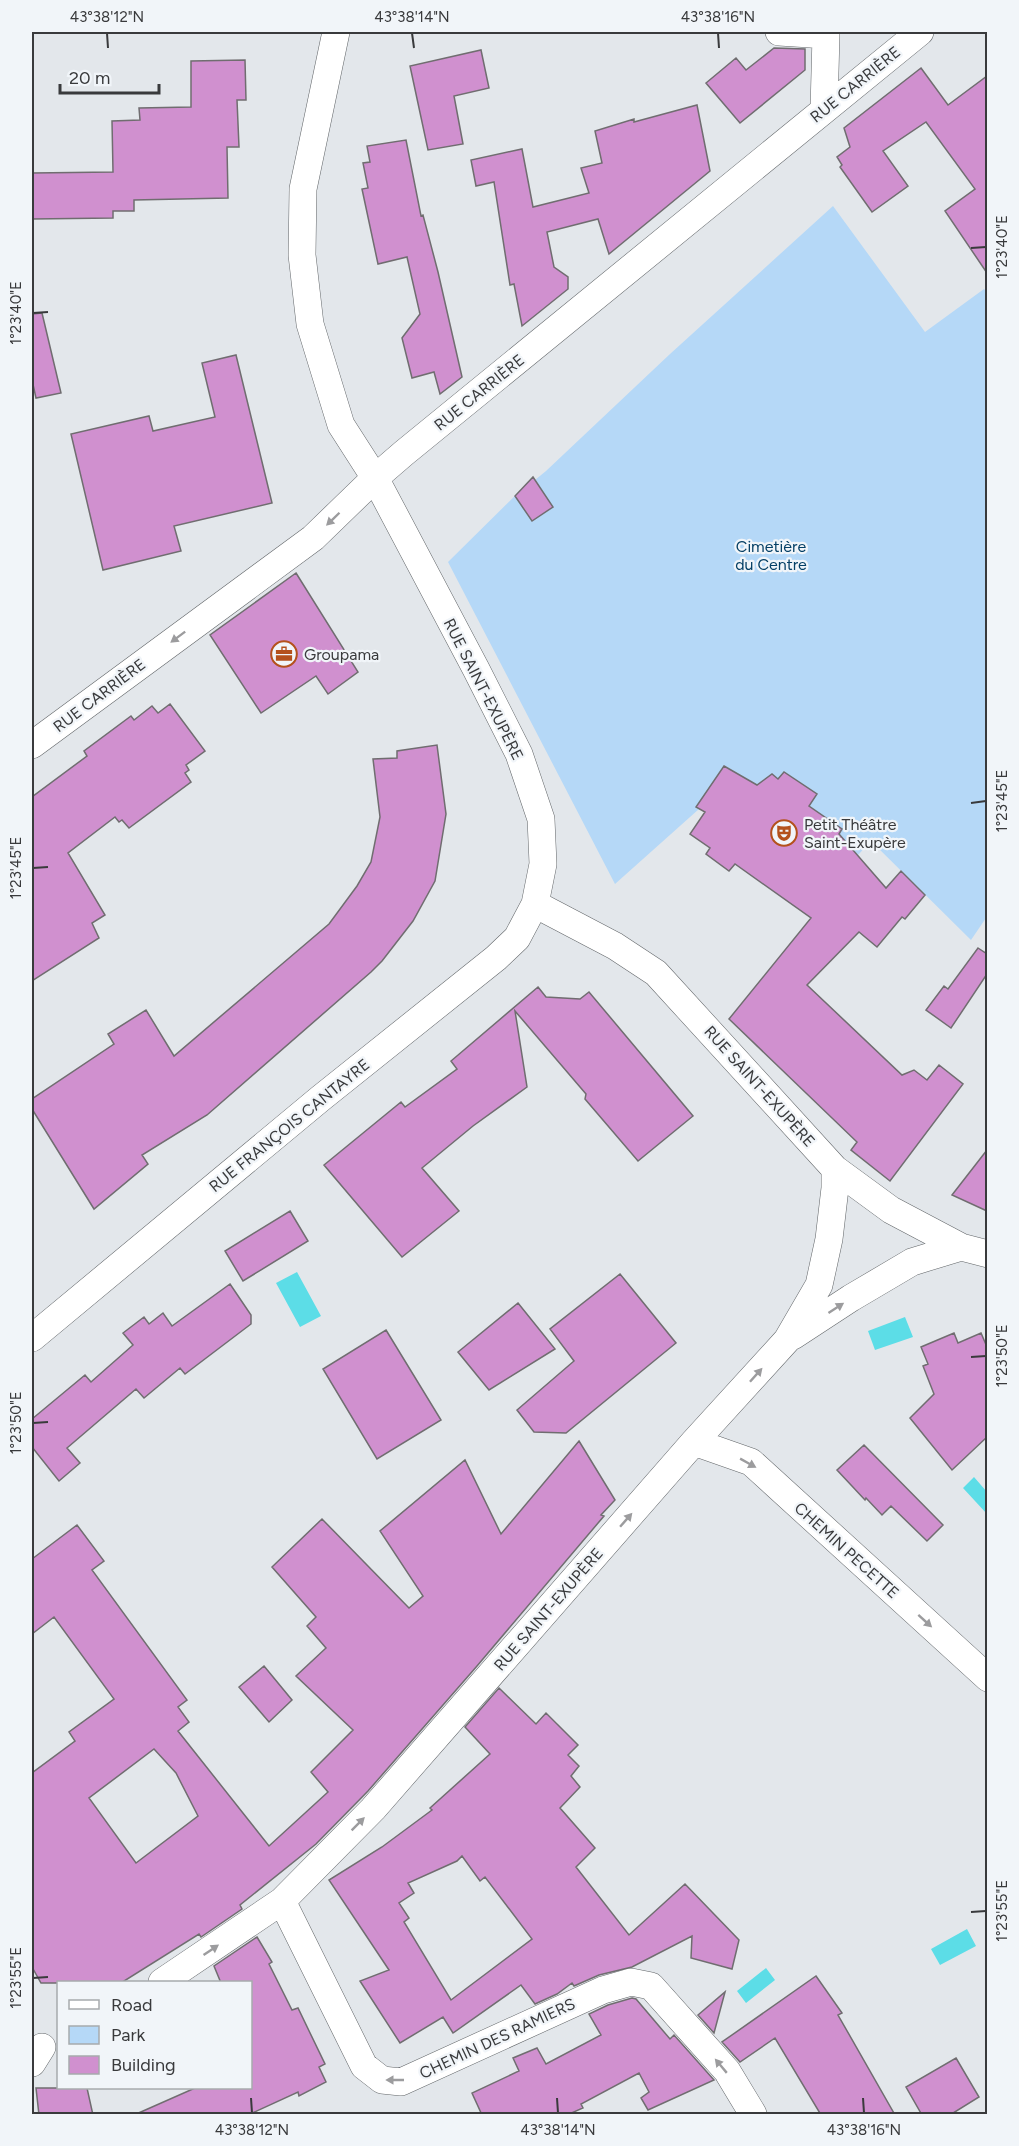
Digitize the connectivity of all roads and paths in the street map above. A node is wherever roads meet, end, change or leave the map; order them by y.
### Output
1 (336, 32) edge
2 (779, 32) edge
3 (920, 32) edge
4 (824, 109) junction
5 (375, 478) junction
6 (32, 745) edge
7 (535, 904) junction
8 (834, 1169) junction
9 (961, 1246) junction
10 (987, 1254) edge
11 (32, 1338) edge
12 (787, 1340) junction
13 (694, 1442) junction
14 (987, 1678) edge
15 (282, 1901) junction
16 (165, 1981) edge
17 (753, 2115) edge

1 - 5 street, RUE SAINT-EXUPÈRE
2 - 4 street
3 - 4 street, RUE CARRIÈRE
4 - 5 street, RUE CARRIÈRE
5 -> 6 street, RUE CARRIÈRE
5 - 7 street, RUE SAINT-EXUPÈRE
7 - 8 street, RUE SAINT-EXUPÈRE
7 - 11 street, RUE FRANÇOIS CANTAYRE
8 - 9 street, RUE SAINT-EXUPÈRE
8 - 12 street, RUE SAINT-EXUPÈRE
9 - 10 street, RUE SAINT-EXUPÈRE
12 -> 9 street
13 -> 12 street, RUE SAINT-EXUPÈRE
13 -> 14 street, CHEMIN PECETTE
15 -> 13 street, RUE SAINT-EXUPÈRE
16 -> 15 street, RUE SAINT-EXUPÈRE
17 -> 15 street, CHEMIN DES RAMIERS

